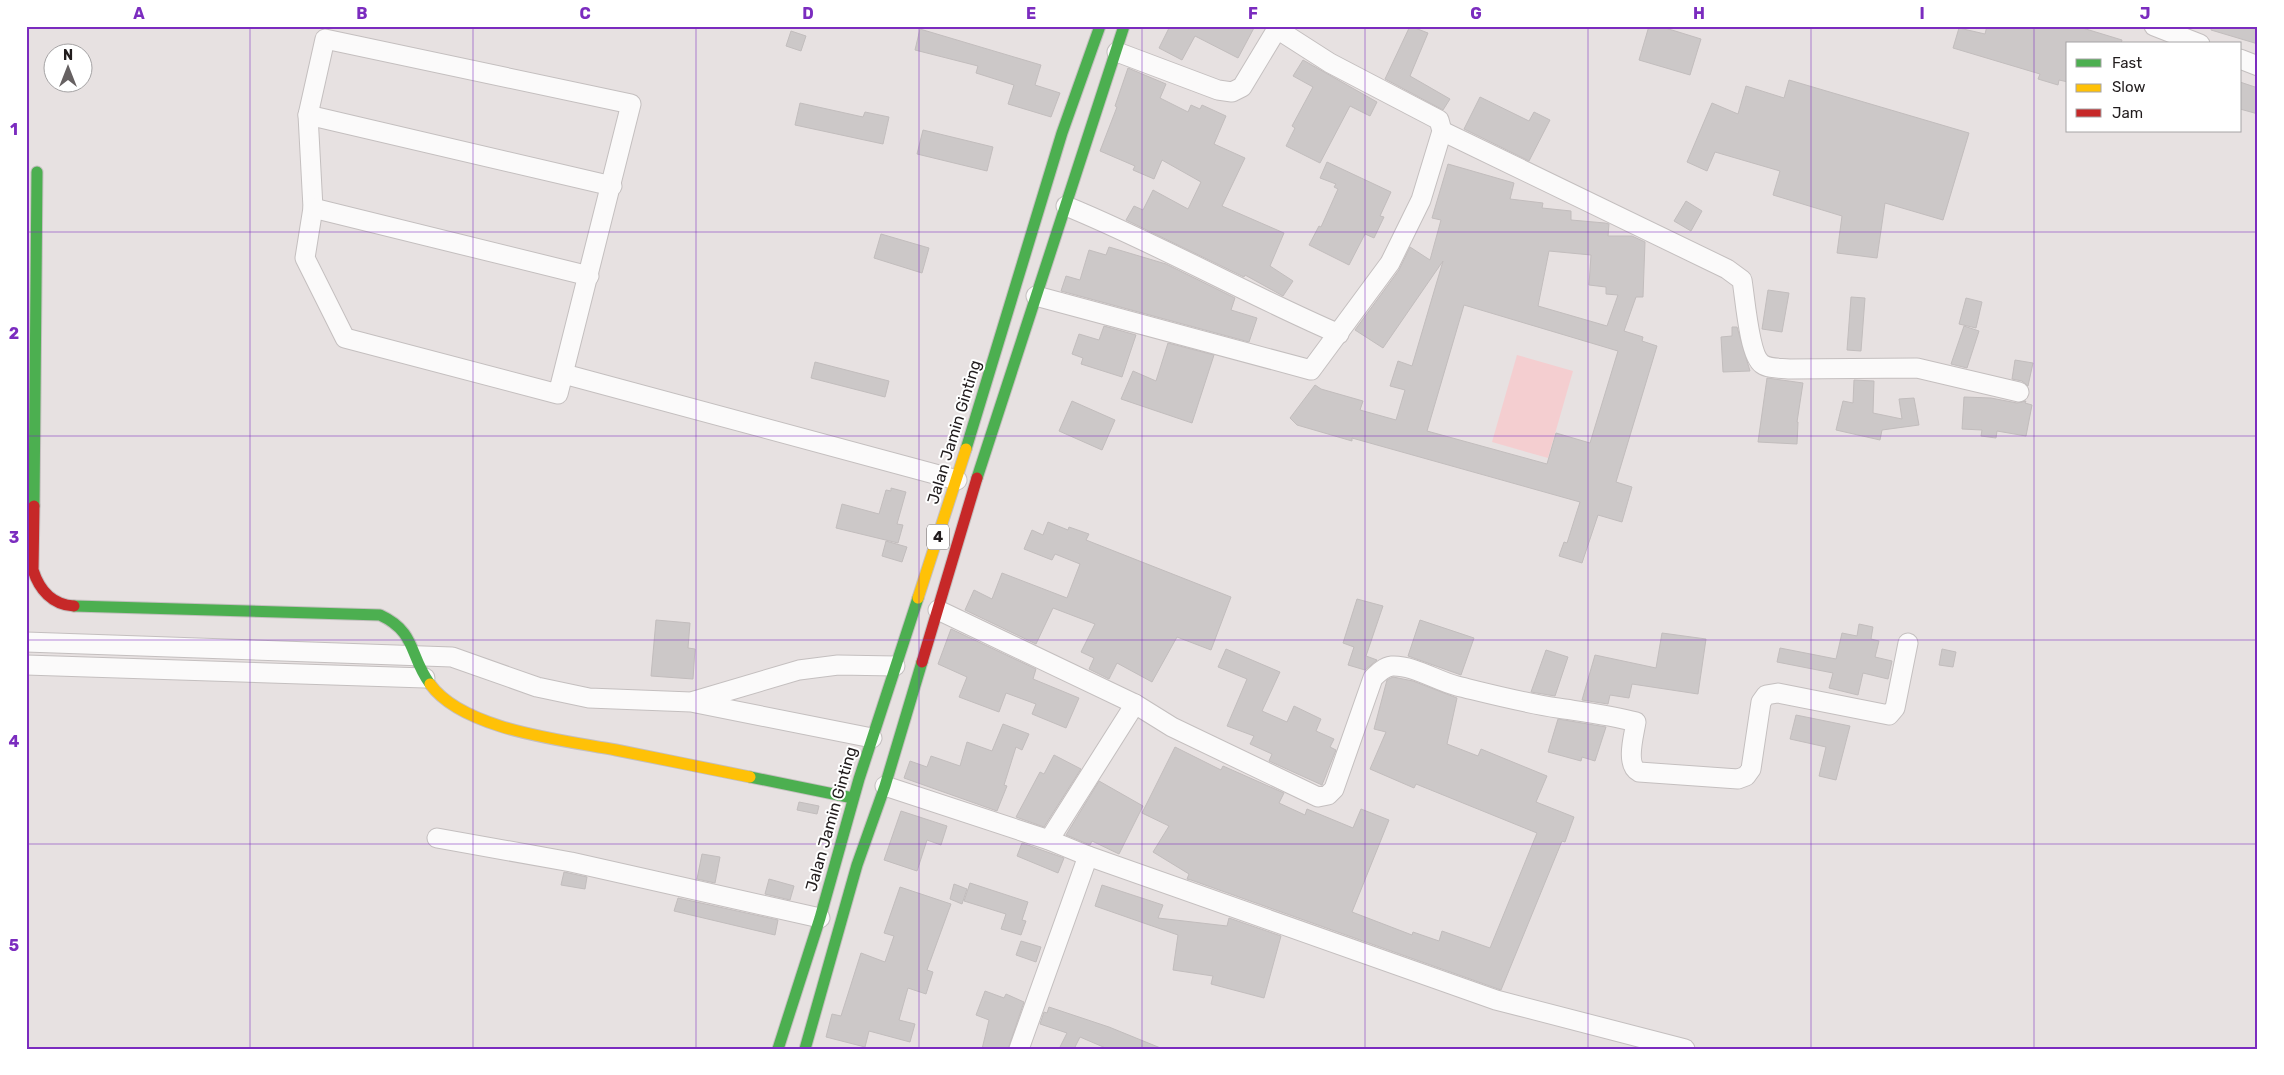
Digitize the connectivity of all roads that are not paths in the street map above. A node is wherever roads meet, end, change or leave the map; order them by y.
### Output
1 (1100, 26) edge
2 (1124, 26) edge
3 (2154, 26) edge
4 (1277, 28) edge
5 (2195, 42) edge
6 (1117, 52) junction
7 (2242, 60) edge
8 (2258, 66) edge
9 (308, 115) junction
10 (1442, 131) junction
11 (37, 172) dead end
12 (612, 186) junction
13 (1066, 206) junction
14 (313, 208) junction
15 (589, 276) junction
16 (1036, 296) junction
17 (1338, 334) junction
18 (564, 374) junction
19 (2019, 392) dead end
20 (957, 480) junction
21 (938, 610) junction
22 (26, 642) edge
23 (1908, 643) dead end
24 (416, 655) junction
25 (26, 665) edge
26 (895, 666) junction
27 (425, 678) junction
28 (691, 702) junction
29 (1135, 704) junction
30 (872, 738) junction
31 (885, 786) junction
32 (853, 798) junction
33 (437, 838) dead end
34 (1049, 840) junction
35 (1088, 856) junction
36 (820, 918) junction
37 (778, 1049) edge
38 (805, 1049) edge
39 (1018, 1049) edge
40 (1685, 1049) edge

1 - 20 main road, Jalan Jamin Ginting / 4
2 - 6 main road, 4
3 - 5 street
4 - 6 street
4 - 10 street
6 - 13 main road, 4
7 - 8 street
9 - 12 street
9 - 12 street
9 - 14 street
10 - 17 street
10 - 19 street
11 - 24 main road
12 - 15 street
13 - 16 main road, 4
13 - 17 street
14 - 15 street
14 - 18 street
15 - 18 street
16 - 17 street
16 - 21 main road, 4
18 - 20 street
20 - 26 main road, Jalan Jamin Ginting / 4
21 - 29 street
21 - 31 main road, 4
22 - 24 street
23 - 29 street
24 - 27 main road
24 - 28 street
25 - 27 street
26 - 28 street
26 - 30 main road, Jalan Jamin Ginting / 4
27 - 32 main road
28 - 30 street
29 - 34 street
30 - 32 main road, Jalan Jamin Ginting / 4
31 - 34 street
31 - 38 main road, 4
32 - 36 main road, Jalan Jamin Ginting / 4
33 - 36 street
34 - 35 street
35 - 39 street
35 - 40 street
36 - 37 main road, Jalan Jamin Ginting / 4

